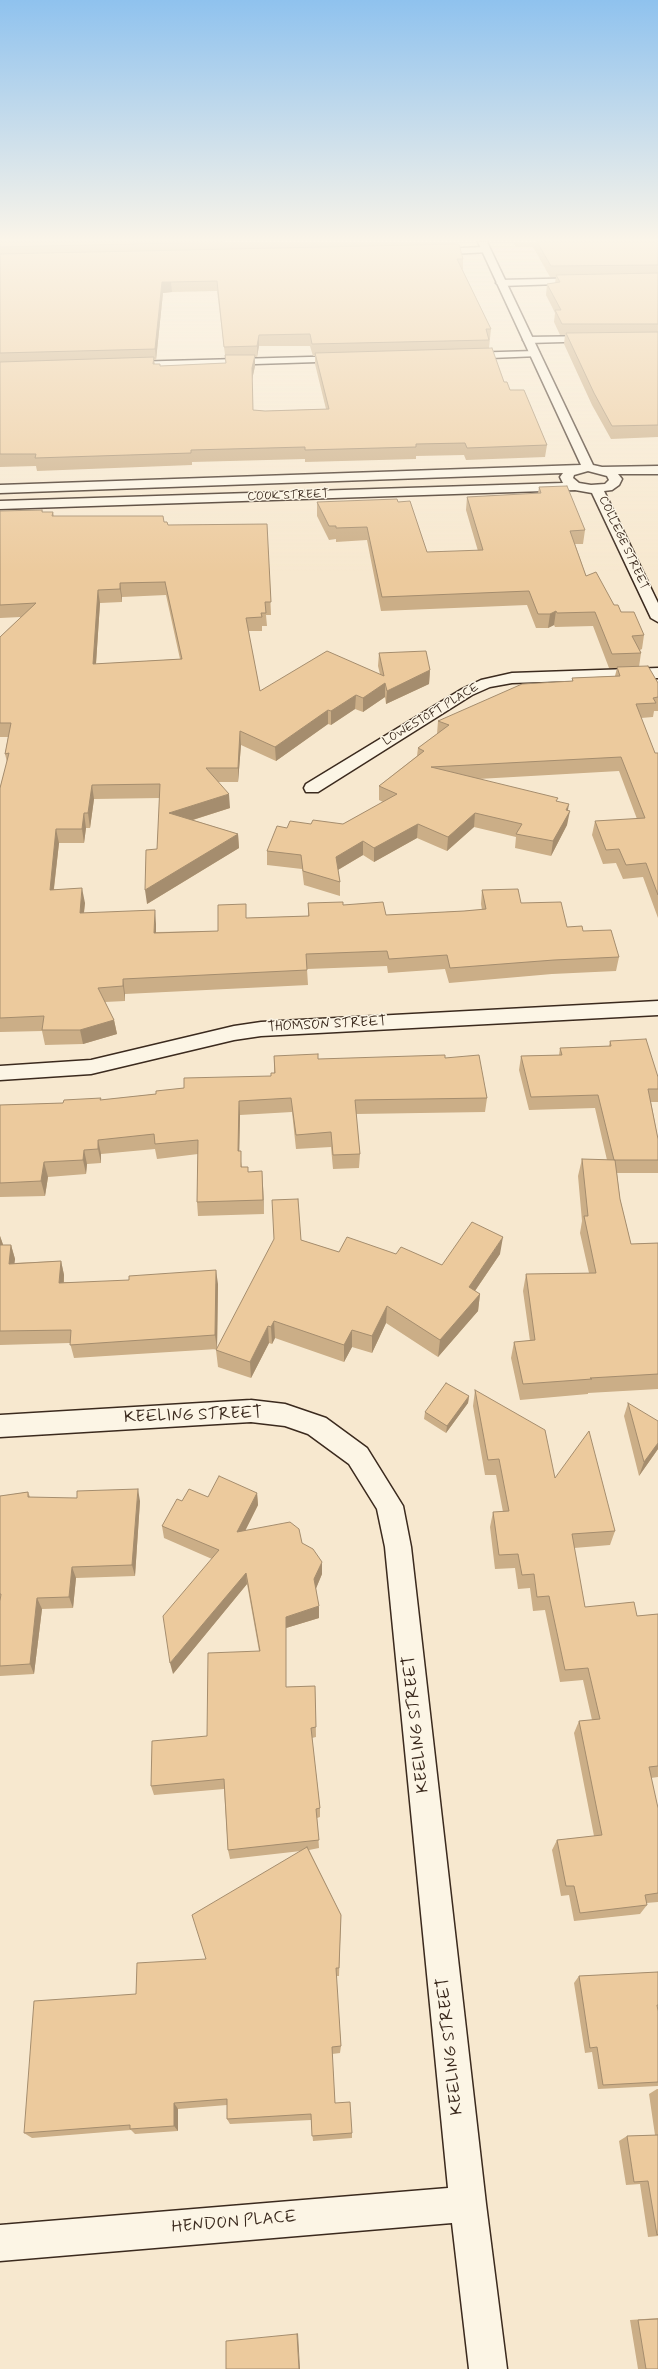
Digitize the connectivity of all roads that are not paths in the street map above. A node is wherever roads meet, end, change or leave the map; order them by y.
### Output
1 (534, 354) joint
2 (451, 356) edge
3 (356, 359) edge
4 (119, 366) edge
5 (588, 468) junction
6 (574, 469) junction
7 (606, 470) junction
8 (658, 470) edge
9 (658, 480) edge
10 (612, 485) junction
11 (575, 486) junction
12 (0, 489) edge
13 (597, 489) junction
14 (0, 505) edge
15 (658, 618) edge
16 (658, 673) edge
17 (312, 788) dead end
18 (658, 1008) edge
19 (0, 1073) edge
20 (0, 1426) edge
21 (468, 2204) junction
22 (0, 2243) edge
23 (488, 2369) edge

1 - 2 street
1 - 5 street
3 - 4 street
5 - 6 street, COOK STREET
5 - 7 street, COOK STREET
6 - 11 street
6 - 12 street, COOK STREET
7 - 8 street
7 - 10 street
9 - 10 street
10 - 13 street
11 - 13 street, COOK STREET
11 - 14 street, COOK STREET
13 - 15 street, COLLEGE STREET
16 - 17 street, LOWESTOFT PLACE
18 - 19 street, THOMSON STREET
20 - 21 street, KEELING STREET
21 - 22 street, HENDON PLACE
21 - 23 street, KEELING STREET

